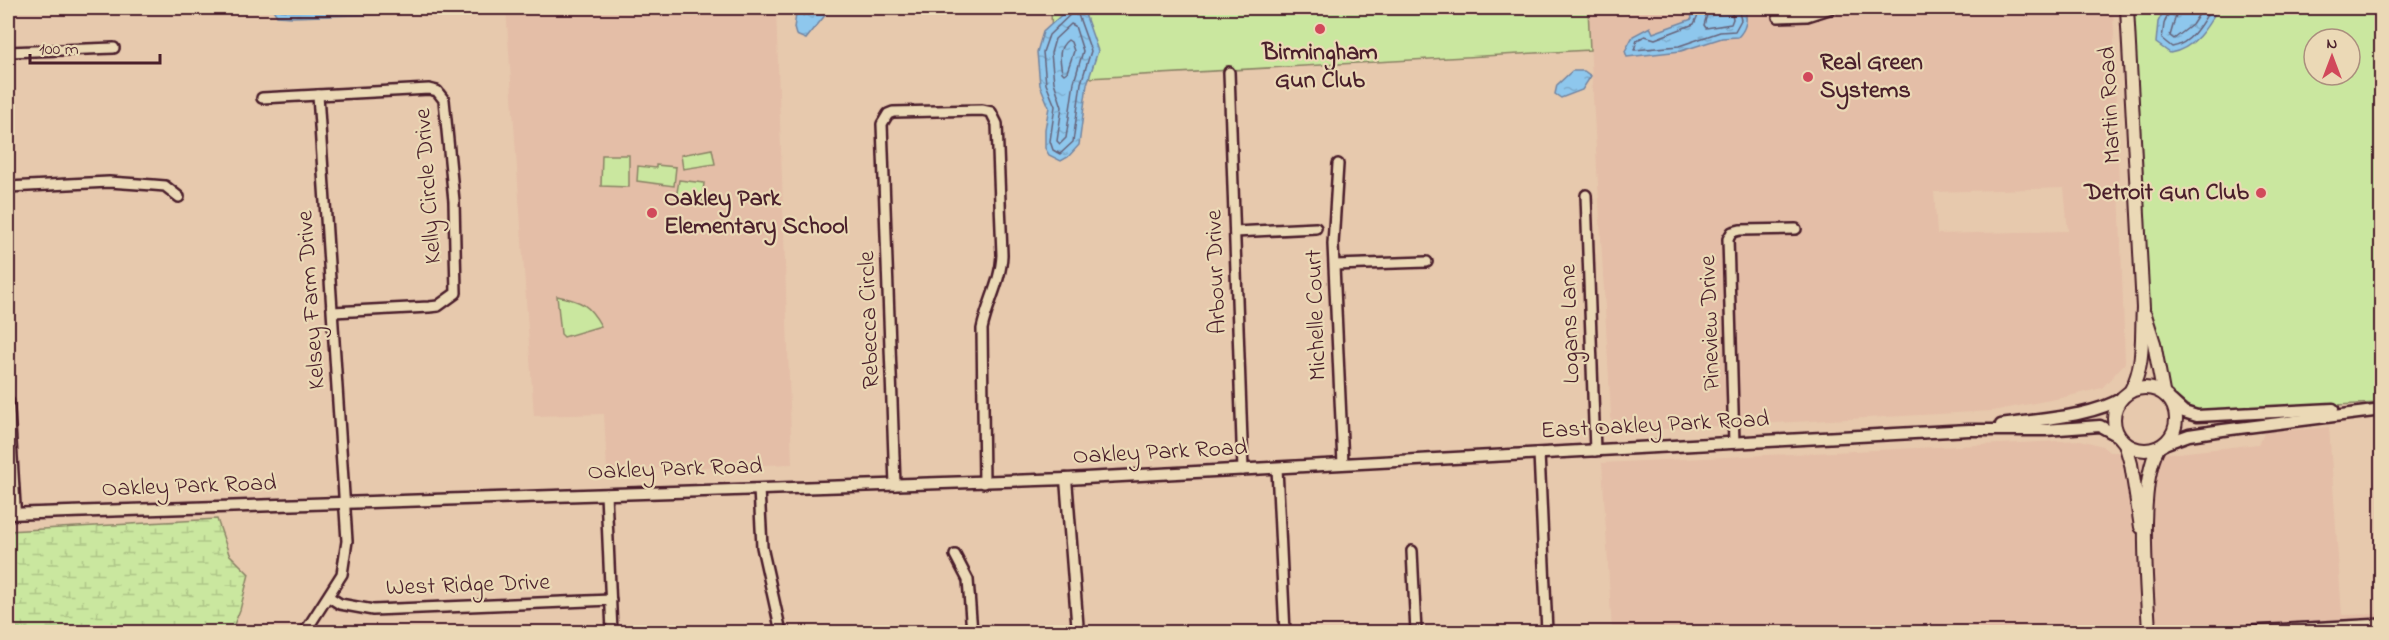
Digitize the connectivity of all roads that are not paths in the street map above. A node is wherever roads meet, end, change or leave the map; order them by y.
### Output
1 (1832, 8) edge
2 (2127, 8) edge
3 (1778, 17) dead end
4 (114, 48) dead end
5 (8, 52) edge
6 (1229, 72) dead end
7 (318, 95) junction
8 (262, 98) dead end
9 (1338, 164) dead end
10 (8, 187) edge
11 (1586, 195) dead end
12 (180, 198) dead end
13 (1316, 228) dead end
14 (1796, 229) dead end
15 (1236, 232) junction
16 (1427, 262) dead end
17 (1335, 265) junction
18 (2143, 308) junction
19 (333, 312) junction
20 (2126, 394) junction
21 (2167, 397) junction
22 (8, 402) edge
23 (2382, 408) edge
24 (1969, 430) junction
25 (2122, 440) junction
26 (1734, 443) junction
27 (2161, 446) junction
28 (1595, 451) junction
29 (1539, 453) junction
30 (1343, 465) junction
31 (1277, 468) junction
32 (1244, 470) junction
33 (1066, 479) junction
34 (984, 483) junction
35 (895, 485) junction
36 (759, 489) junction
37 (606, 494) junction
38 (345, 502) junction
39 (11, 514) edge
40 (1412, 551) dead end
41 (2145, 552) junction
42 (955, 555) dead end
43 (328, 597) junction
44 (611, 600) junction
45 (2382, 624) edge
46 (305, 633) edge
47 (612, 633) edge
48 (781, 633) edge
49 (972, 633) edge
50 (1078, 633) edge
51 (1285, 633) edge
52 (1416, 633) edge
53 (1547, 633) edge
54 (2149, 633) edge
55 (2232, 633) edge

1 - 3 street
2 - 18 main road, Martin Road
4 - 5 street
6 - 15 street, Arbour Drive
7 - 8 street, Kelly Circle Drive
7 - 19 street, Kelsey Farm Drive
7 - 19 street, Kelly Circle Drive
9 - 17 street, Michelle Court
10 - 12 street
11 - 28 street, Logans Lane
13 - 15 street
14 - 26 street, Pineview Drive
15 - 32 street, Arbour Drive
16 - 17 street
17 - 30 street, Michelle Court
18 - 20 main road, Martin Road
18 - 21 main road, Martin Road
19 - 38 street, Kelsey Farm Drive
20 - 21 main road
20 - 24 street, East Oakley Park Road
20 - 25 main road
21 - 23 street
21 - 27 main road
22 - 39 street
23 - 27 street
24 - 25 street, East Oakley Park Road
24 - 26 street, East Oakley Park Road
25 - 27 main road
25 - 41 main road
26 - 28 street, East Oakley Park Road
27 - 41 main road
28 - 29 street, East Oakley Park Road
29 - 30 street, East Oakley Park Road
29 - 53 street
30 - 31 street, Oakley Park Road
31 - 32 street, Oakley Park Road
31 - 51 street
32 - 33 street, Oakley Park Road
33 - 34 street, Oakley Park Road
33 - 50 street
34 - 35 street, Oakley Park Road
34 - 35 street, Rebecca Circle
35 - 36 street, Oakley Park Road
36 - 37 street, Oakley Park Road
36 - 48 street
37 - 38 street, Oakley Park Road
37 - 44 street
38 - 39 street, Oakley Park Road
38 - 43 street, Kelsey Farm Drive
40 - 52 street
41 - 54 main road
42 - 49 street
43 - 44 street, West Ridge Drive
43 - 46 street, Kelsey Farm Drive
44 - 47 street
45 - 55 street

